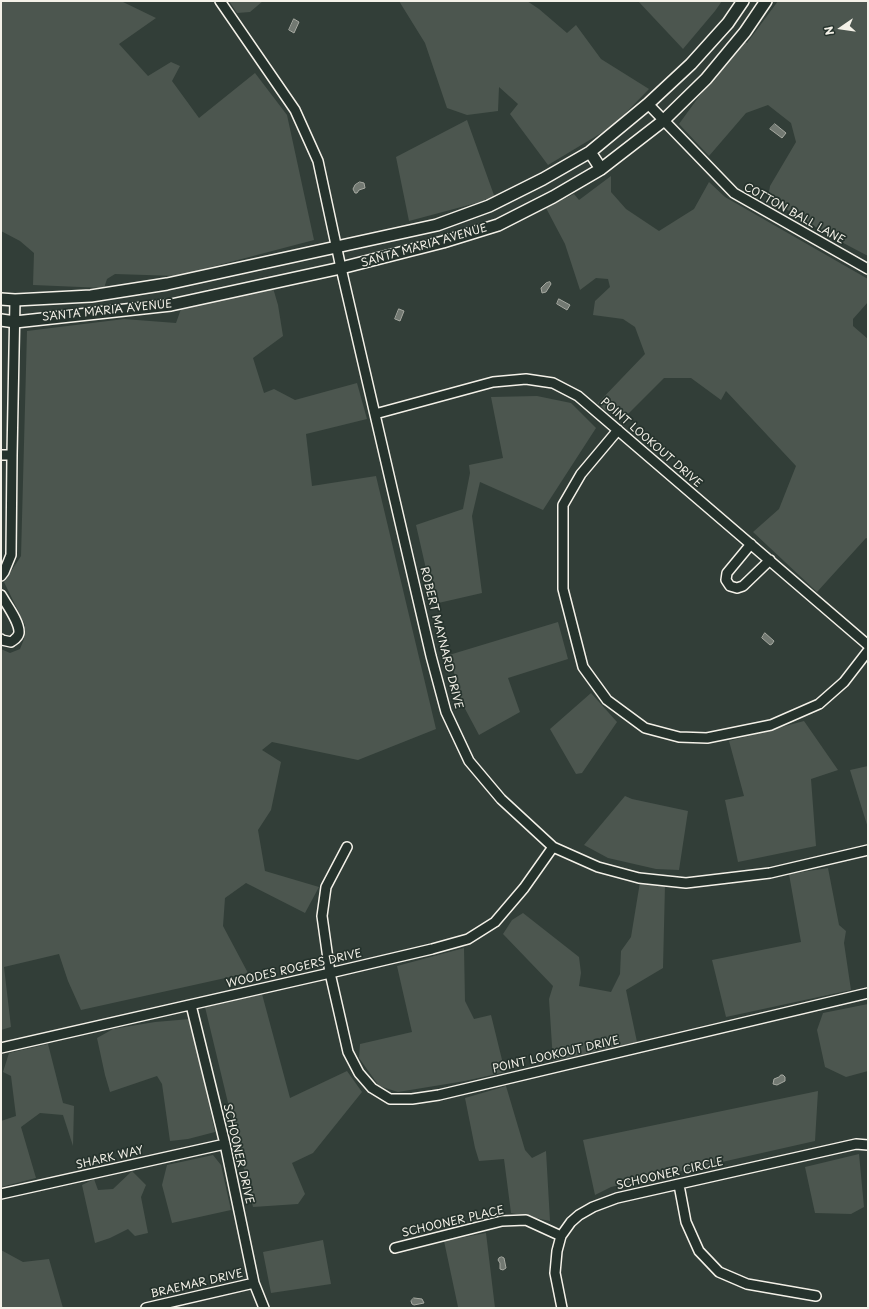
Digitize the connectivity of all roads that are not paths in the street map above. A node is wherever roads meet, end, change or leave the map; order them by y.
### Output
1 (220, 1) edge
2 (743, 1) edge
3 (766, 1) edge
4 (728, 23) junction
5 (745, 32) junction
6 (648, 104) junction
7 (663, 121) junction
8 (590, 152) junction
9 (601, 169) junction
10 (337, 248) junction
11 (341, 268) junction
12 (868, 269) edge
13 (1, 299) edge
14 (15, 300) junction
15 (1, 320) edge
16 (15, 322) junction
17 (375, 414) junction
18 (618, 430) junction
19 (1, 455) edge
20 (12, 455) junction
21 (751, 544) junction
22 (770, 560) junction
23 (1, 576) edge
24 (1, 595) edge
25 (1, 639) edge
26 (868, 645) edge
27 (868, 651) edge
28 (347, 847) dead end
29 (553, 847) junction
30 (868, 850) edge
31 (330, 973) junction
32 (868, 993) edge
33 (191, 1005) junction
34 (1, 1048) edge
35 (225, 1144) junction
36 (868, 1145) edge
37 (679, 1185) junction
38 (1, 1194) edge
39 (560, 1236) junction
40 (395, 1248) dead end
41 (254, 1283) junction
42 (816, 1296) dead end
43 (146, 1308) edge
44 (264, 1308) edge
45 (562, 1308) edge

1 - 10 street, ROBERT MAYNARD DRIVE
2 - 4 street, SANTA MARIA AVENUE
3 - 5 street, SANTA MARIA AVENUE
4 - 5 street
4 - 6 street, SANTA MARIA AVENUE
5 - 7 street, SANTA MARIA AVENUE
6 - 7 street, COTTON BALL LANE
6 - 8 street, SANTA MARIA AVENUE
7 - 9 street, SANTA MARIA AVENUE
7 - 12 street, COTTON BALL LANE
8 - 9 street
8 - 10 street, SANTA MARIA AVENUE
9 - 11 street, SANTA MARIA AVENUE
10 - 11 street, ROBERT MAYNARD DRIVE
10 - 14 street, SANTA MARIA AVENUE
11 - 16 street, SANTA MARIA AVENUE
11 - 17 street, ROBERT MAYNARD DRIVE
13 - 14 street, SANTA MARIA AVENUE
14 - 16 street
15 - 16 street, SANTA MARIA AVENUE
16 - 20 street
17 - 18 street, POINT LOOKOUT DRIVE
17 - 29 street, ROBERT MAYNARD DRIVE
18 - 21 street, POINT LOOKOUT DRIVE
18 - 27 street
19 - 20 street
20 - 23 street
21 - 22 street, POINT LOOKOUT DRIVE
21 - 22 street
22 - 26 street, POINT LOOKOUT DRIVE
24 - 25 street
28 - 31 street, POINT LOOKOUT DRIVE
29 - 30 street, ROBERT MAYNARD DRIVE
29 - 31 street, WOODES ROGERS DRIVE
31 - 32 street, POINT LOOKOUT DRIVE
31 - 33 street, WOODES ROGERS DRIVE
33 - 34 street, WOODES ROGERS DRIVE
33 - 35 street, SCHOONER DRIVE
35 - 38 street, SHARK WAY
35 - 41 street, SCHOONER DRIVE
36 - 37 street, SCHOONER CIRCLE
37 - 39 street, SCHOONER CIRCLE
37 - 42 street
39 - 40 street, SCHOONER PLACE
39 - 45 street, SCHOONER CIRCLE
41 - 43 street, BRAEMAR DRIVE
41 - 44 street, SCHOONER DRIVE

